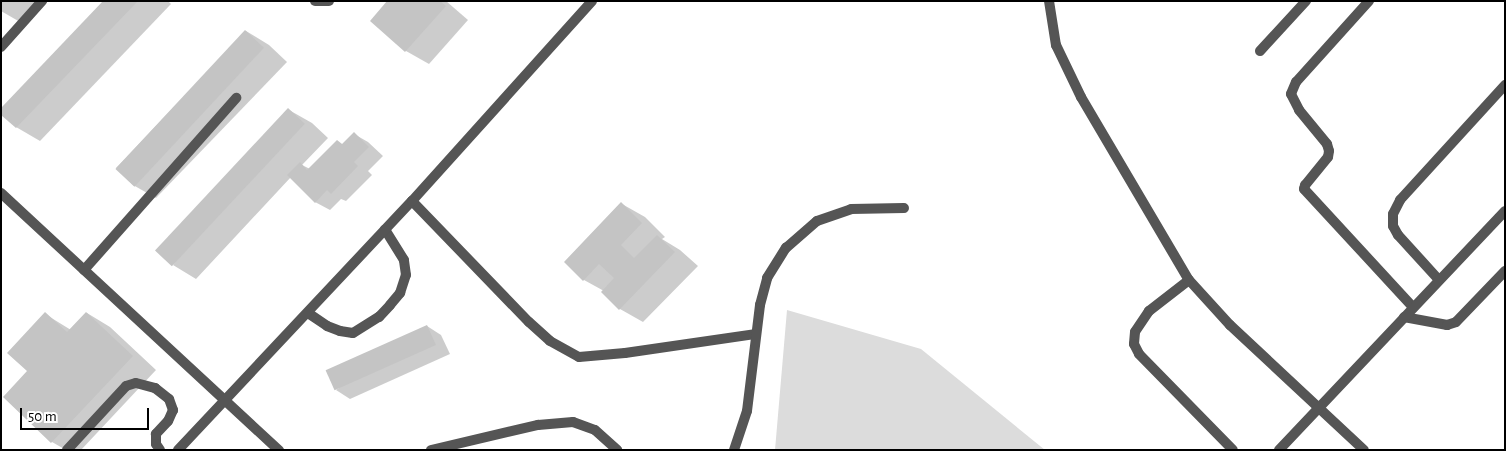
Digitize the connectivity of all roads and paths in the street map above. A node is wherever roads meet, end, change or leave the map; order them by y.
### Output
1 (42, 1) edge
2 (315, 1) edge
3 (329, 1) edge
4 (592, 1) edge
5 (1049, 1) edge
6 (1306, 1) edge
7 (1369, 1) edge
8 (1, 47) edge
9 (1260, 51) dead end
10 (1505, 85) edge
11 (236, 98) dead end
12 (1, 193) edge
13 (412, 200) junction
14 (904, 208) dead end
15 (1505, 211) edge
16 (385, 230) junction
17 (84, 270) junction
18 (1505, 271) edge
19 (1189, 280) junction
20 (1439, 280) junction
21 (1413, 307) junction
22 (308, 313) junction
23 (1404, 317) junction
24 (755, 334) junction
25 (225, 402) junction
26 (1319, 408) junction
27 (67, 450) edge
28 (160, 450) edge
29 (178, 450) edge
30 (279, 450) edge
31 (431, 450) edge
32 (617, 450) edge
33 (734, 450) edge
34 (1233, 450) edge
35 (1280, 450) edge
36 (1364, 450) edge

1 - 8 street
2 - 3 street
4 - 13 street
5 - 19 street
6 - 9 street
7 - 21 street
10 - 20 street
11 - 17 street
12 - 17 street
13 - 16 street
13 - 24 street
14 - 24 street
15 - 20 street
16 - 22 street
16 - 22 street
17 - 25 street
18 - 23 street
19 - 26 street
19 - 34 street
20 - 21 street
21 - 23 street
22 - 25 street
23 - 26 street
24 - 33 street
25 - 29 street
25 - 30 street
26 - 35 street
26 - 36 street
27 - 28 street
31 - 32 street

